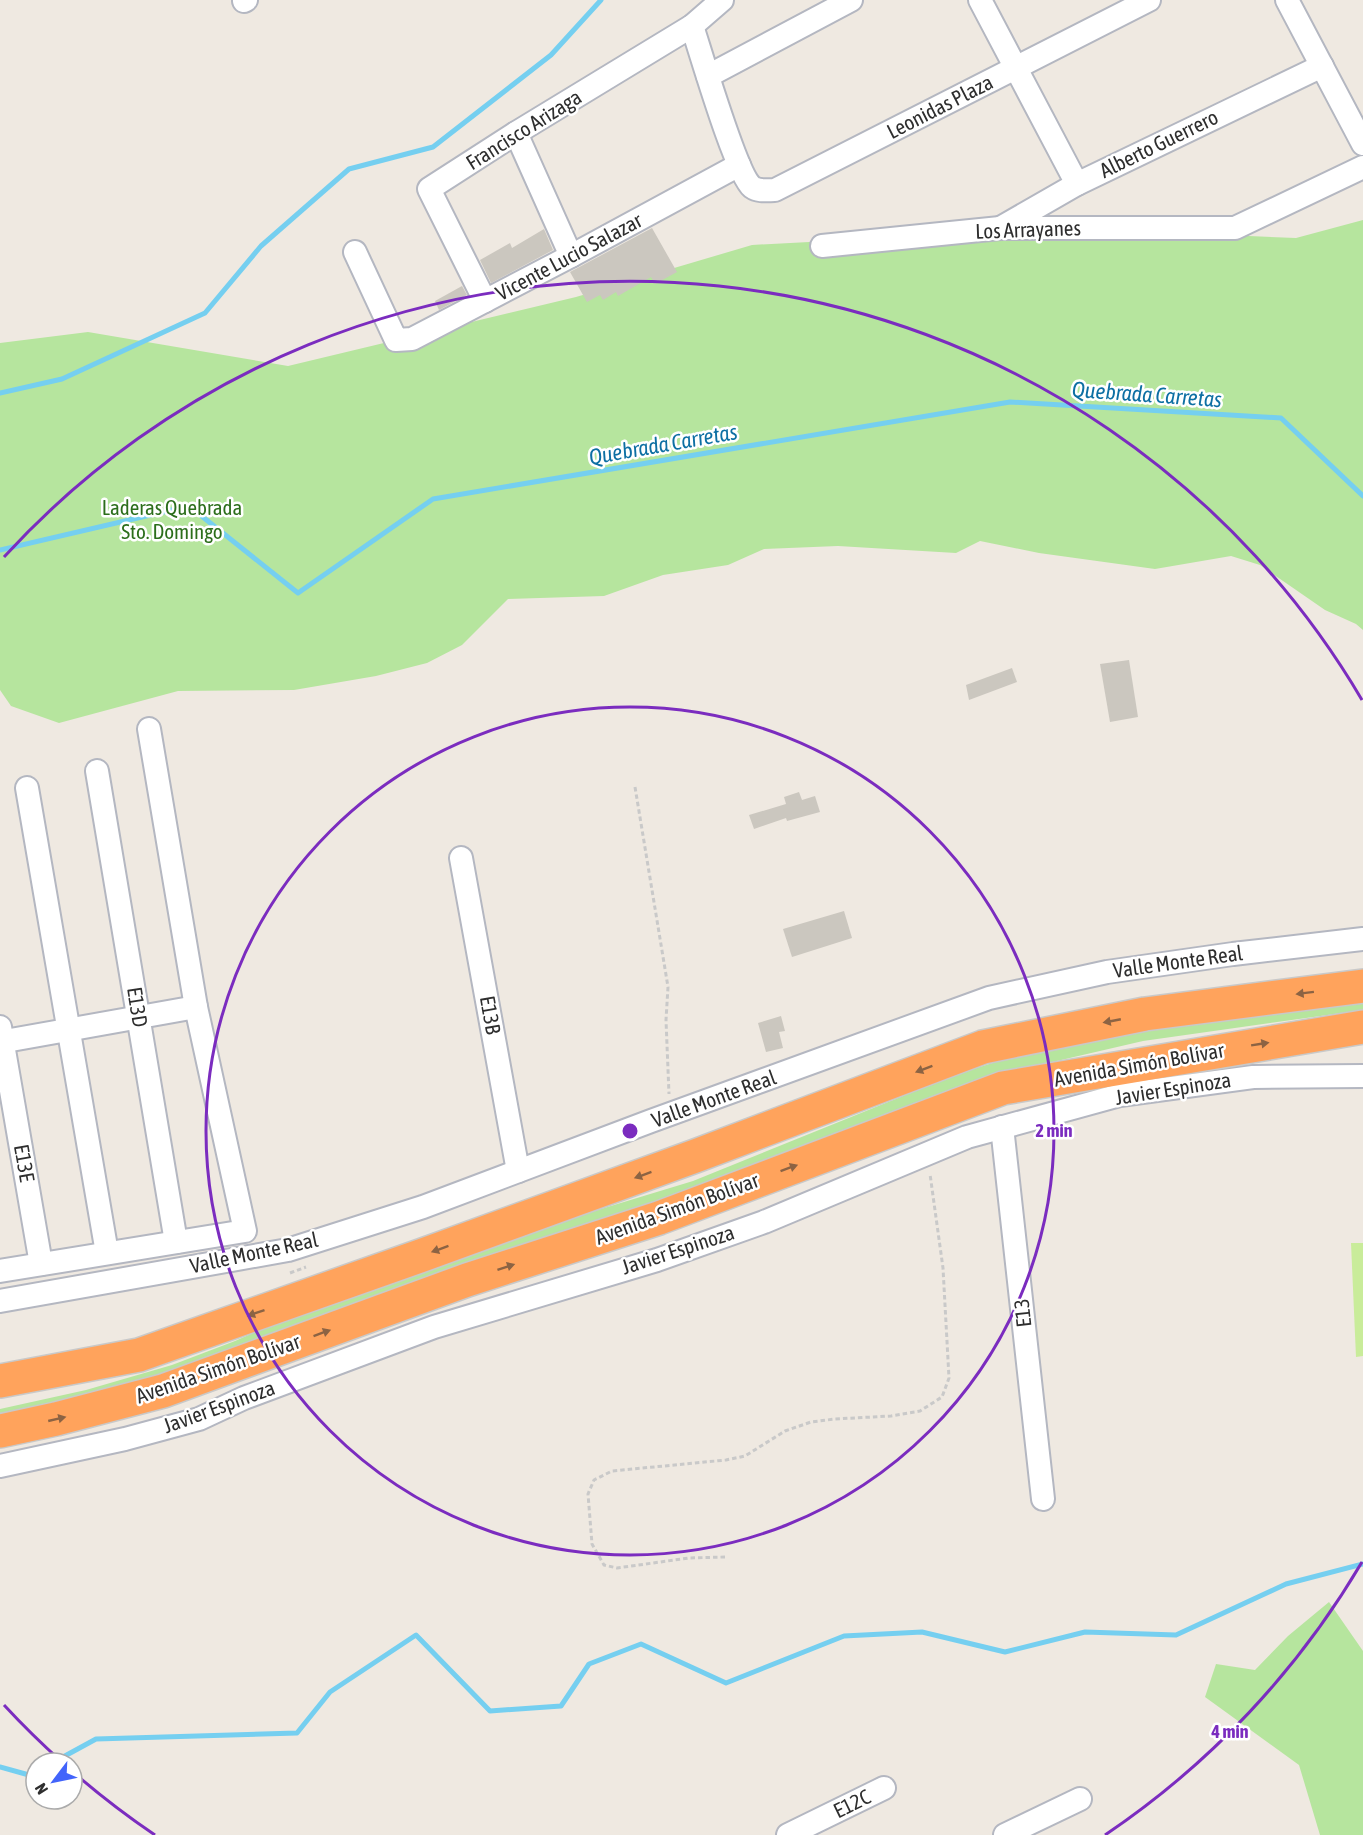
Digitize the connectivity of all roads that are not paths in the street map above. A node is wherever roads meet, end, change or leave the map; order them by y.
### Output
1 (722, 0) edge
2 (851, 0) edge
3 (980, 0) edge
4 (1149, 0) edge
5 (1287, 0) edge
6 (693, 26) junction
7 (1322, 66) junction
8 (1016, 69) junction
9 (708, 76) junction
10 (516, 133) junction
11 (1363, 144) edge
12 (739, 165) junction
13 (1363, 167) edge
14 (1077, 184) junction
15 (1000, 228) junction
16 (822, 246) dead end
17 (355, 252) dead end
18 (571, 256) junction
19 (485, 302) junction
20 (149, 729) dead end
21 (97, 771) dead end
22 (27, 788) dead end
23 (460, 858) dead end
24 (1363, 939) edge
25 (1363, 986) edge
26 (195, 1007) junction
27 (138, 1017) junction
28 (1363, 1027) edge
29 (69, 1030) junction
30 (1, 1037) edge
31 (1363, 1076) edge
32 (1002, 1127) junction
33 (518, 1171) junction
34 (176, 1242) junction
35 (105, 1253) junction
36 (41, 1264) junction
37 (0, 1271) edge
38 (123, 1278) junction
39 (91, 1284) junction
40 (0, 1300) edge
41 (0, 1381) edge
42 (0, 1431) edge
43 (0, 1466) edge
44 (1043, 1499) dead end
45 (884, 1788) dead end
46 (1080, 1799) dead end
47 (788, 1835) edge
48 (1005, 1835) edge

1 - 6 street, Francisco Arizaga
2 - 9 street
3 - 8 street
4 - 8 street, Leonidas Plaza
5 - 7 street
6 - 9 street
6 - 10 street, Francisco Arizaga
7 - 11 street
7 - 14 street, Alberto Guerrero
8 - 12 street, Leonidas Plaza
8 - 14 street
9 - 12 street
10 - 18 street
10 - 19 street, Francisco Arizaga
12 - 18 street, Vicente Lucio Salazar
13 - 15 street, Los Arrayanes
14 - 15 street, Alberto Guerrero
15 - 16 street, Los Arrayanes
17 - 19 street, Vicente Lucio Salazar
18 - 19 street, Vicente Lucio Salazar
20 - 26 street
21 - 27 street, E13D
22 - 29 street
23 - 33 street, E13B
24 - 33 street, Valle Monte Real
25 -> 41 highway, Avenida Simón Bolívar
26 - 27 street
26 - 34 street
27 - 29 street
27 - 34 street, E13D
42 -> 28 highway, Avenida Simón Bolívar
29 - 30 street
29 - 35 street
30 - 36 street, E13E
31 - 32 street, Javier Espinoza
32 - 43 street, Javier Espinoza
32 - 44 street, E13
33 - 38 street, Valle Monte Real
34 - 35 street
35 - 36 street
35 - 38 street
35 - 39 street
36 - 37 street
38 - 39 street, Valle Monte Real
39 - 40 street, Valle Monte Real
45 - 47 street, E12C
46 - 48 street

